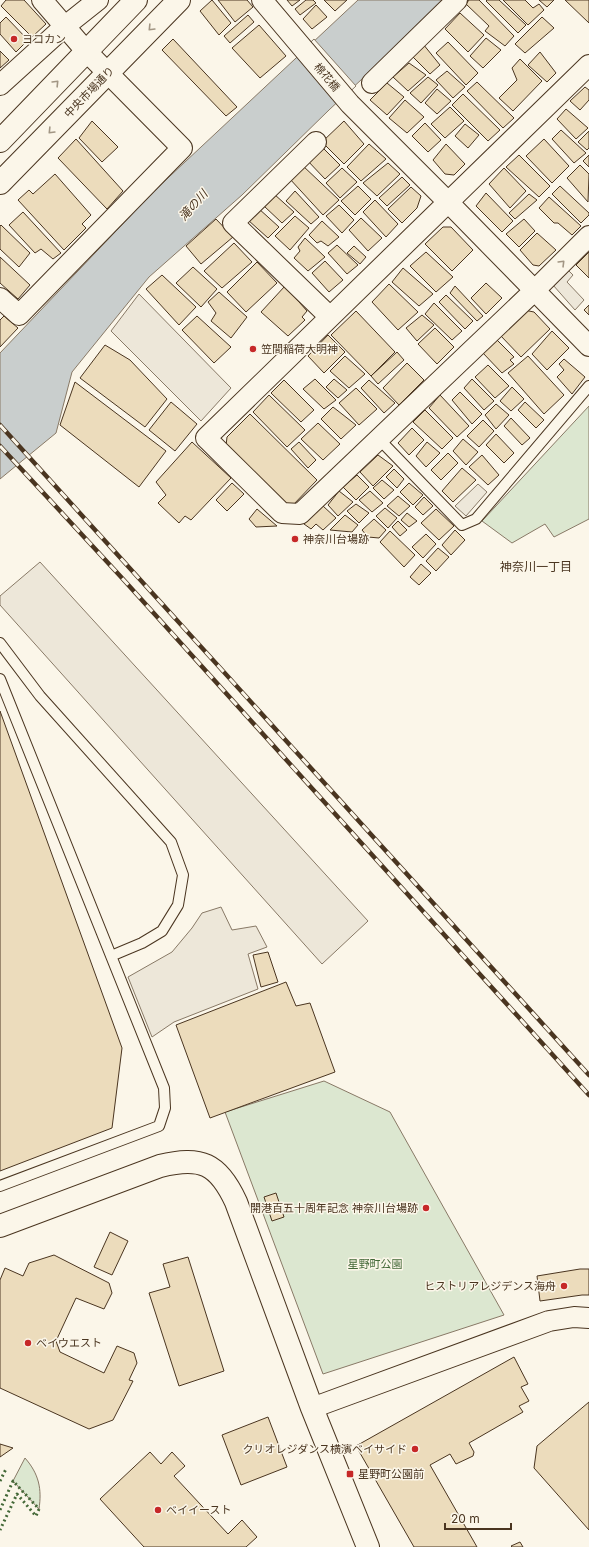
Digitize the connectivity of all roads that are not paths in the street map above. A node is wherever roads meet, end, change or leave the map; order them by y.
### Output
1 (42, 0) edge
2 (98, 0) edge
3 (136, 0) edge
4 (179, 0) edge
5 (262, 0) edge
6 (457, 0) edge
7 (64, 27) junction
8 (86, 51) junction
9 (589, 65) edge
10 (108, 72) junction
11 (372, 83) dead end
12 (0, 85) edge
13 (0, 141) edge
14 (316, 142) dead end
15 (0, 183) edge
16 (448, 202) junction
17 (589, 236) edge
18 (535, 290) junction
19 (0, 298) edge
20 (330, 317) junction
21 (589, 346) edge
22 (589, 386) edge
23 (379, 439) junction
24 (0, 643) edge
25 (0, 679) edge
26 (111, 956) junction
27 (0, 1186) edge
28 (0, 1226) edge
29 (589, 1318) edge
30 (312, 1408) junction
31 (368, 1547) edge

1 - 7 street
2 - 7 street
3 - 8 street
4 -> 10 street, 中央市場通り
5 - 16 street, 棉花橋
6 - 11 street
7 - 8 street
7 - 12 street
8 - 10 street
13 -> 8 street
9 - 16 street
10 -> 15 street, 中央市場通り
10 - 19 street
14 - 20 street
16 - 18 street, 棉花橋
16 - 20 street
18 -> 17 street
18 - 21 street, 棉花橋
18 - 23 street
20 - 23 street
22 - 23 lane
24 - 26 lane
25 - 26 lane
26 - 27 lane
28 - 30 street
29 - 30 street
30 - 31 street

